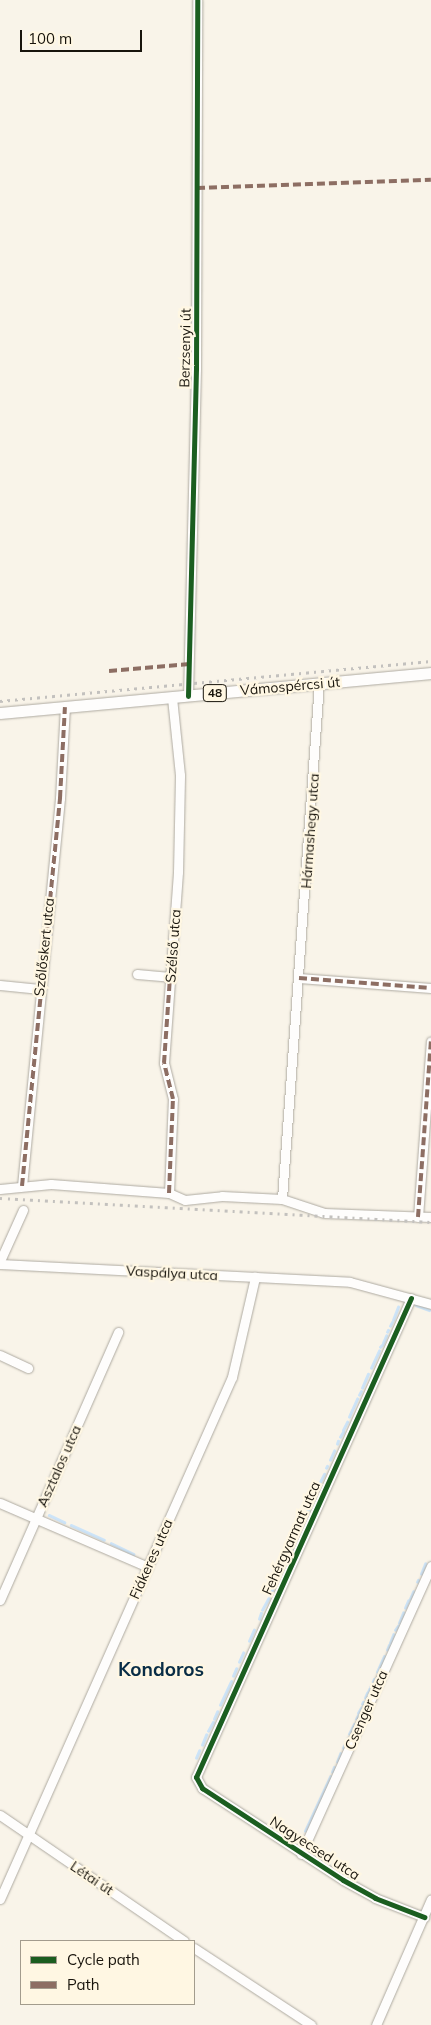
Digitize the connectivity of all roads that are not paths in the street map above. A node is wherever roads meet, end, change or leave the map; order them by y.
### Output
1 (197, 0) edge
2 (431, 673) edge
3 (319, 683) junction
4 (188, 696) junction
5 (172, 697) junction
6 (65, 707) junction
7 (0, 713) edge
8 (137, 974) dead end
9 (170, 976) junction
10 (299, 978) junction
11 (0, 985) edge
12 (431, 988) edge
13 (40, 989) junction
14 (431, 1041) edge
15 (22, 1186) junction
16 (0, 1189) edge
17 (169, 1193) junction
18 (282, 1200) junction
19 (23, 1210) dead end
20 (418, 1217) junction
21 (431, 1217) edge
22 (0, 1262) edge
23 (255, 1277) junction
24 (411, 1298) junction
25 (431, 1304) edge
26 (118, 1332) dead end
27 (0, 1355) edge
28 (28, 1368) dead end
29 (0, 1503) edge
30 (37, 1518) junction
31 (431, 1566) edge
32 (148, 1567) junction
33 (0, 1600) edge
34 (200, 1787) joint
35 (0, 1815) edge
36 (28, 1834) junction
37 (301, 1854) junction
38 (0, 1899) edge
39 (431, 1899) edge
40 (424, 1918) junction
41 (183, 1940) edge
42 (195, 1949) edge
43 (311, 2025) edge
44 (376, 2025) edge

1 - 4 street, Berzsenyi út
2 - 3 main road, Vámospércsi út / 48
3 - 4 main road, Vámospércsi út / 48
3 - 10 street, Hármashegy utca
4 - 5 main road, Vámospércsi út / 48
5 - 6 main road, Vámospércsi út / 48
5 - 9 street, Szélső utca
6 - 7 main road, Vámospércsi út / 48
6 - 13 street, Szőlőskert utca
8 - 9 street
9 - 17 street, Szélső utca
10 - 12 street
10 - 18 street, Hármashegy utca
11 - 13 street
13 - 15 street, Szőlőskert utca
14 - 20 street
15 - 16 street
15 - 17 street
17 - 18 street
18 - 20 street
19 - 22 street
20 - 21 street
22 - 23 street, Vaspálya utca
23 - 24 street, Vaspálya utca
23 - 32 street, Fiákeres utca
24 - 25 street, Vaspálya utca
24 - 34 street, Fehérgyarmat utca
26 - 30 street, Asztalos utca
27 - 28 street
29 - 30 street
30 - 32 street
30 - 33 street, Asztalos utca
31 - 37 street, Csenger utca
32 - 36 street, Fiákeres utca
34 - 37 street, Nagyecsed utca
35 - 36 street, Létai út
36 - 38 street, Fiákeres utca
36 - 41 street, Létai út
37 - 40 street, Nagyecsed utca
39 - 40 street
40 - 44 street
42 - 43 street

